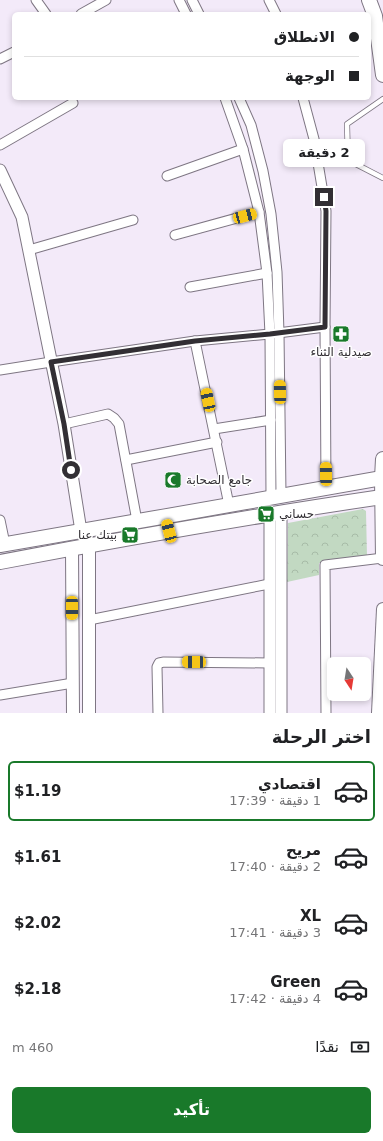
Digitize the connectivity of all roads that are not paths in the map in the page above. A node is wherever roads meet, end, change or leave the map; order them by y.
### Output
1 (36, 0) edge
2 (106, 0) edge
3 (179, 0) edge
4 (192, 0) edge
5 (269, 0) edge
6 (369, 0) edge
7 (45, 12) edge
8 (85, 12) edge
9 (185, 12) edge
10 (198, 12) edge
11 (275, 12) edge
12 (12, 52) edge
13 (2, 55) edge
14 (383, 75) edge
15 (383, 99) edge
16 (226, 100) edge
17 (240, 100) edge
18 (304, 100) edge
19 (74, 103) dead end
20 (0, 145) edge
21 (243, 149) junction
22 (0, 170) edge
23 (166, 176) dead end
24 (383, 178) edge
25 (259, 212) junction
26 (133, 220) dead end
27 (175, 235) dead end
28 (29, 250) junction
29 (267, 273) junction
30 (190, 287) dead end
31 (325, 327) junction
32 (275, 334) junction
33 (195, 341) junction
34 (51, 362) junction
35 (0, 370) edge
36 (271, 420) junction
37 (64, 424) junction
38 (214, 429) junction
39 (217, 442) junction
40 (383, 459) edge
41 (126, 460) junction
42 (383, 462) edge
43 (382, 478) junction
44 (326, 487) junction
45 (276, 496) junction
46 (382, 497) junction
47 (229, 505) junction
48 (276, 513) junction
49 (165, 516) junction
50 (0, 520) edge
51 (137, 521) junction
52 (81, 531) junction
53 (169, 531) junction
54 (383, 531) edge
55 (46, 537) junction
56 (2, 544) edge
57 (89, 546) junction
58 (72, 548) junction
59 (50, 553) junction
60 (383, 558) edge
61 (0, 562) edge
62 (269, 584) junction
63 (383, 609) edge
64 (89, 620) junction
65 (270, 663) junction
66 (72, 683) junction
67 (0, 695) edge
68 (73, 713) edge
69 (89, 713) edge
70 (158, 713) edge
71 (270, 713) edge
72 (281, 713) edge
73 (326, 713) edge
74 (378, 713) edge

1 - 7 street
2 - 8 street
3 - 9 street
4 - 10 street
5 - 11 street
6 - 14 main road
12 - 13 street
15 - 24 lane
16 - 21 street
17 - 32 street
18 - 31 street
19 - 20 street
21 - 23 street
21 - 25 street
22 - 28 street
25 - 27 street
25 - 29 street
26 - 28 street
28 - 34 street
29 - 30 street
29 - 32 street
31 - 32 street
31 - 44 street
32 - 33 street
32 - 36 street
32 - 45 street
33 - 34 street
33 - 38 street
34 - 35 street
34 - 37 street
36 - 38 street
36 - 45 street
37 - 41 street
37 - 52 street
38 - 39 street
39 - 41 street
39 - 47 street
40 - 42 main road
41 - 51 street
42 - 43 main road
43 - 44 main road
43 - 46 main road
44 - 45 main road
45 - 47 main road
46 - 48 main road
46 - 54 main road
47 - 49 main road
48 - 53 main road
48 - 62 street
48 - 72 street
49 - 51 main road
49 - 53 main road
50 - 56 street
51 - 52 main road
52 - 55 main road
53 - 57 main road
54 - 60 main road
55 - 56 main road
55 - 59 main road
57 - 58 main road
57 - 64 main road
58 - 59 main road
58 - 66 main road
59 - 61 main road
60 - 73 street
62 - 64 street
62 - 65 street
63 - 74 main road
64 - 69 main road
65 - 70 street
65 - 71 street
66 - 67 street
66 - 68 main road

